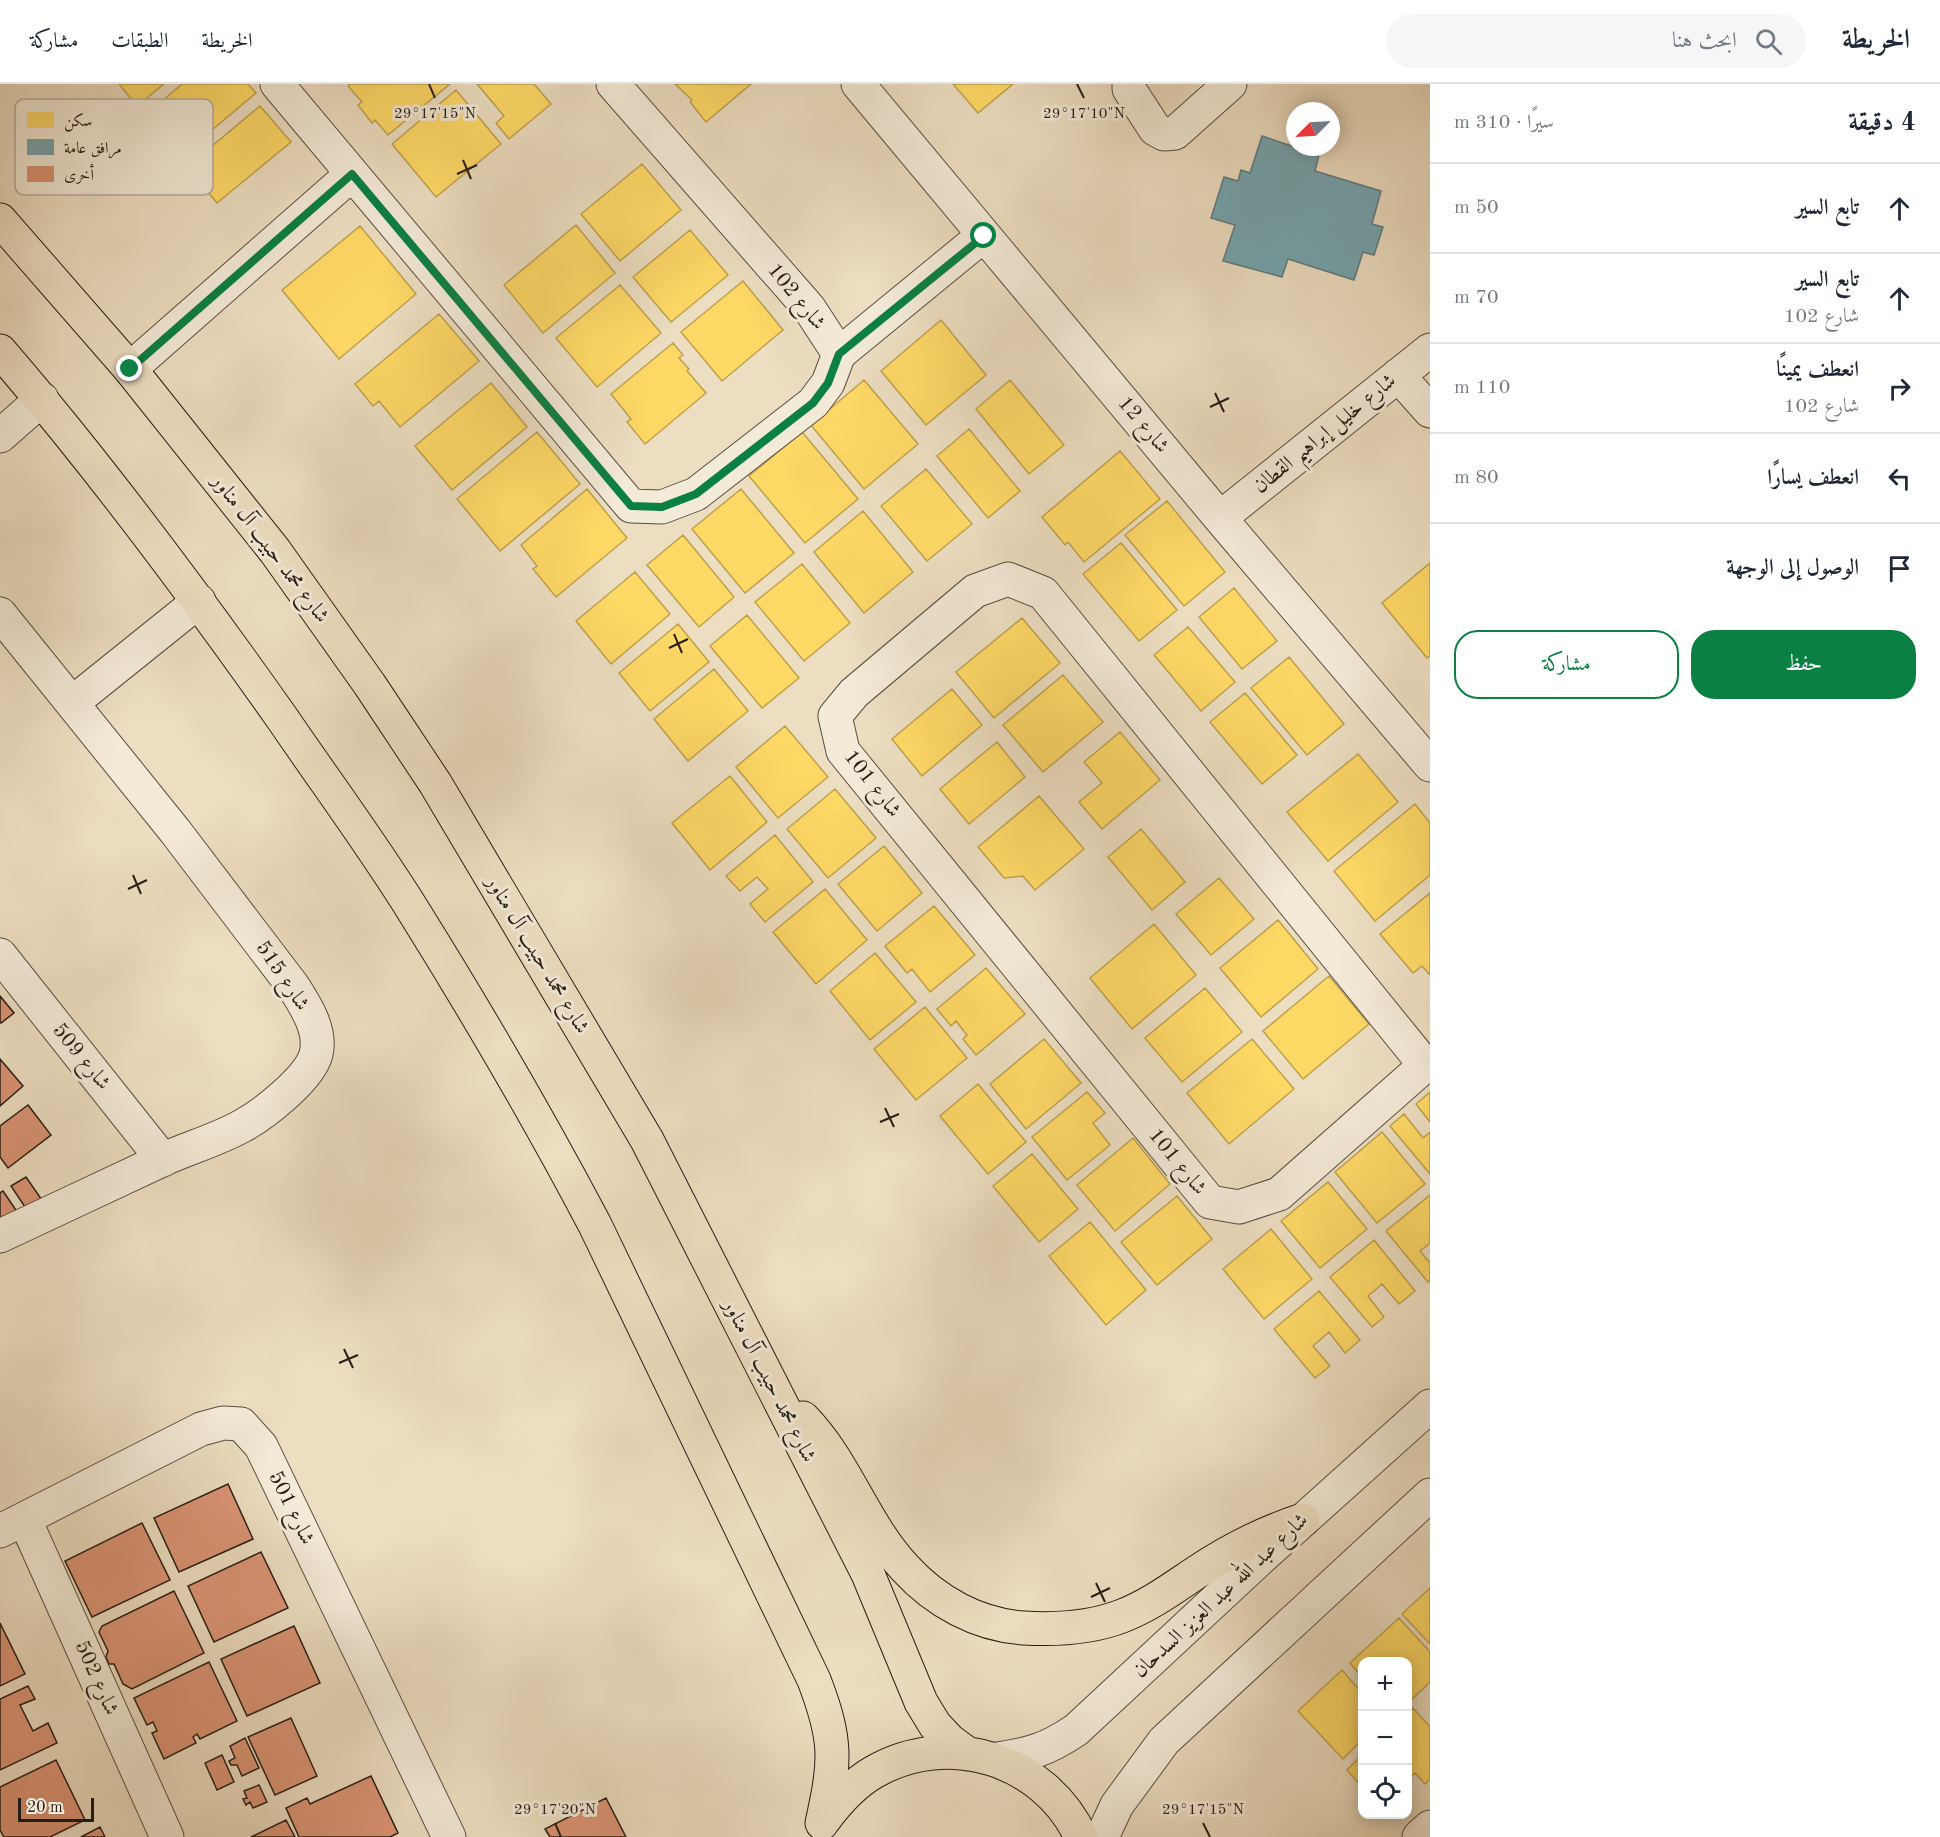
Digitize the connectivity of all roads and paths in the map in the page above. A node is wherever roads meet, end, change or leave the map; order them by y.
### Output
1 (277, 84) edge
2 (614, 84) edge
3 (858, 84) edge
4 (1129, 84) edge
5 (1230, 84) edge
6 (352, 174) junction
7 (0, 220) edge
8 (984, 236) junction
9 (1430, 350) edge
10 (0, 351) edge
11 (839, 354) junction
12 (130, 369) junction
13 (1398, 375) junction
14 (42, 399) junction
15 (1430, 411) edge
16 (0, 436) edge
17 (1220, 518) junction
18 (199, 601) junction
19 (0, 614) edge
20 (72, 703) junction
21 (1430, 765) edge
22 (0, 955) edge
23 (1427, 1063) edge
24 (163, 1160) junction
25 (0, 1236) edge
26 (781, 1404) junction
27 (1430, 1406) edge
28 (1430, 1495) edge
29 (1303, 1520) junction
30 (12, 1525) edge
31 (983, 1756) junction
32 (1430, 1827) edge
33 (818, 1830) edge
34 (166, 1837) edge
35 (449, 1837) edge
36 (1081, 1837) edge
37 (1102, 1837) edge
38 (1419, 1837) edge

1 - 6 street
2 - 11 street, شارع 102
3 - 8 street, شارع 12
4 - 5 street
6 - 11 street
6 - 12 street
7 - 12 main road, شارع محمد حبيب آل مناور
8 - 11 street
8 - 17 street, شارع 12
9 - 13 street, شارع خليل إبراهيم القطان
10 - 14 main road
12 - 26 main road, شارع محمد حبيب آل مناور
13 - 15 street
13 - 17 street, شارع خليل إبراهيم القطان
14 - 16 street
14 - 18 main road
17 - 21 street, شارع 12
18 - 20 street
18 - 33 main road
19 - 20 street, شارع 515
20 - 24 street, شارع 515
22 - 24 street, شارع 509
23 - 23 street, شارع 101
24 - 25 street, شارع 515
26 - 29 main road
26 - 31 main road, شارع محمد حبيب آل مناور
27 - 29 street, شارع عبد الله عبد العزيز السدحان
28 - 37 street
29 - 31 street, شارع عبد الله عبد العزيز السدحان
30 - 34 street, شارع 502
30 - 35 street, شارع 501
31 - 33 main road
31 - 36 main road, شارع محمد حبيب آل مناور
32 - 38 street

